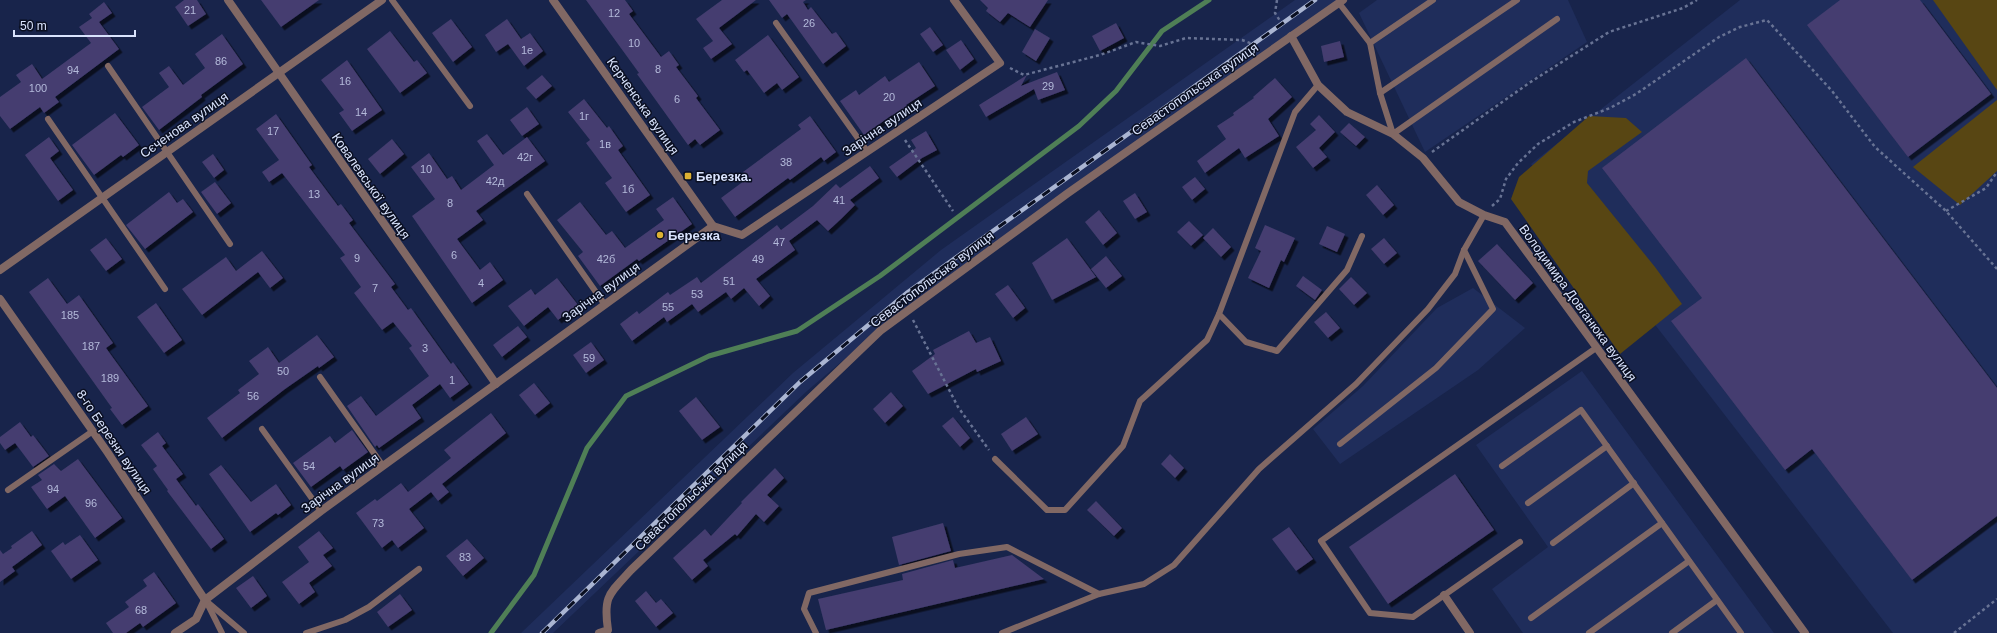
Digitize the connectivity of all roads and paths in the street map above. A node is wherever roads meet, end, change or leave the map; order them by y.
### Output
1 (228, 0) edge
2 (382, 0) edge
3 (392, 0) edge
4 (553, 0) edge
5 (954, 0) edge
6 (1277, 0) edge
7 (1433, 0) edge
8 (1517, 0) edge
9 (1697, 0) edge
10 (1341, 1) edge
11 (1557, 19) dead end
12 (776, 23) dead end
13 (1291, 36) junction
14 (1370, 43) junction
15 (1272, 50) junction
16 (1000, 63) junction
17 (108, 66) dead end
18 (278, 74) junction
19 (1318, 85) junction
20 (1380, 93) junction
21 (470, 106) dead end
22 (48, 120) dead end
23 (899, 130) junction
24 (1393, 134) junction
25 (867, 151) junction
26 (167, 152) junction
27 (1423, 158) junction
28 (1997, 172) edge
29 (527, 194) dead end
30 (103, 198) junction
31 (953, 211) dead end
32 (1946, 211) junction
33 (1484, 215) junction
34 (713, 226) junction
35 (1362, 236) dead end
36 (230, 244) dead end
37 (1464, 250) junction
38 (1997, 269) edge
39 (0, 270) edge
40 (165, 289) dead end
41 (0, 299) edge
42 (605, 305) junction
43 (908, 311) junction
44 (1219, 314) junction
45 (1596, 348) junction
46 (320, 377) dead end
47 (496, 384) junction
48 (262, 429) dead end
49 (93, 431) junction
50 (1340, 444) dead end
51 (1607, 446) junction
52 (995, 459) joint
53 (384, 466) junction
54 (1502, 466) dead end
55 (1634, 483) junction
56 (8, 490) dead end
57 (1528, 503) dead end
58 (321, 511) junction
59 (1662, 523) junction
60 (1520, 542) dead end
61 (1553, 543) dead end
62 (1689, 561) junction
63 (419, 569) dead end
64 (1099, 594) junction
65 (1444, 595) junction
66 (1997, 599) edge
67 (205, 600) junction
68 (1717, 600) junction
69 (1531, 618) dead end
70 (609, 632) edge
71 (175, 633) edge
72 (222, 633) edge
73 (244, 633) edge
74 (306, 633) edge
75 (599, 633) edge
76 (816, 633) edge
77 (1002, 633) edge
78 (1470, 633) edge
79 (1590, 633) edge
80 (1672, 633) edge
81 (1741, 633) edge
82 (1805, 633) edge
83 (1954, 633) edge

1 - 18 street, Ковалевської вулиця
2 - 18 street, Сєченова вулиця
3 - 21 lane
4 - 34 street, Керченська вулиця
5 - 16 street
6 - 13 path
7 - 14 lane
8 - 20 lane
9 - 27 path
10 - 13 street, Севастопольська вулиця
10 - 14 lane
11 - 24 lane
12 - 25 lane
13 - 15 street, Севастопольська вулиця
13 - 19 street, Володимира Довганюка вулиця
14 - 20 lane
15 - 16 path
15 - 43 street, Севастопольська вулиця
16 - 23 street, Зарічна вулиця
17 - 26 lane
18 - 26 street, Сєченова вулиця
18 - 47 street, Ковалевської вулиця
19 - 24 street, Володимира Довганюка вулиця
19 - 44 lane
20 - 24 lane
22 - 30 lane
23 - 25 street, Зарічна вулиця
23 - 31 path
24 - 27 street, Володимира Довганюка вулиця
25 - 34 street, Зарічна вулиця
26 - 30 street, Сєченова вулиця
26 - 36 lane
27 - 33 street, Володимира Довганюка вулиця
28 - 32 path
29 - 42 lane
30 - 39 street, Сєченова вулиця
30 - 40 lane
32 - 33 path
32 - 38 path
33 - 37 lane
33 - 45 street, Володимира Довганюка вулиця
34 - 42 street, Зарічна вулиця
35 - 44 lane
37 - 50 lane
37 - 64 lane
41 - 49 street, 8-го Березня вулиця
42 - 47 street, Зарічна вулиця
43 - 52 path
43 - 70 street, Севастопольська вулиця
44 - 52 lane
45 - 65 lane
45 - 82 street, Володимира Довганюка вулиця
46 - 53 lane
47 - 53 street, Зарічна вулиця
48 - 58 lane
49 - 56 lane
49 - 67 street, 8-го Березня вулиця
51 - 54 lane
51 - 55 lane
51 - 57 lane
53 - 58 street, Зарічна вулиця
55 - 59 lane
55 - 61 lane
58 - 67 street, Зарічна вулиця
59 - 62 lane
59 - 69 lane
60 - 65 lane
62 - 68 lane
62 - 79 lane
63 - 74 lane
64 - 76 lane
64 - 77 lane
65 - 78 street
66 - 83 path
67 - 71 street, Зарічна вулиця
67 - 72 lane
67 - 73 lane
68 - 80 lane
68 - 81 lane
70 - 75 street, Севастопольська вулиця

